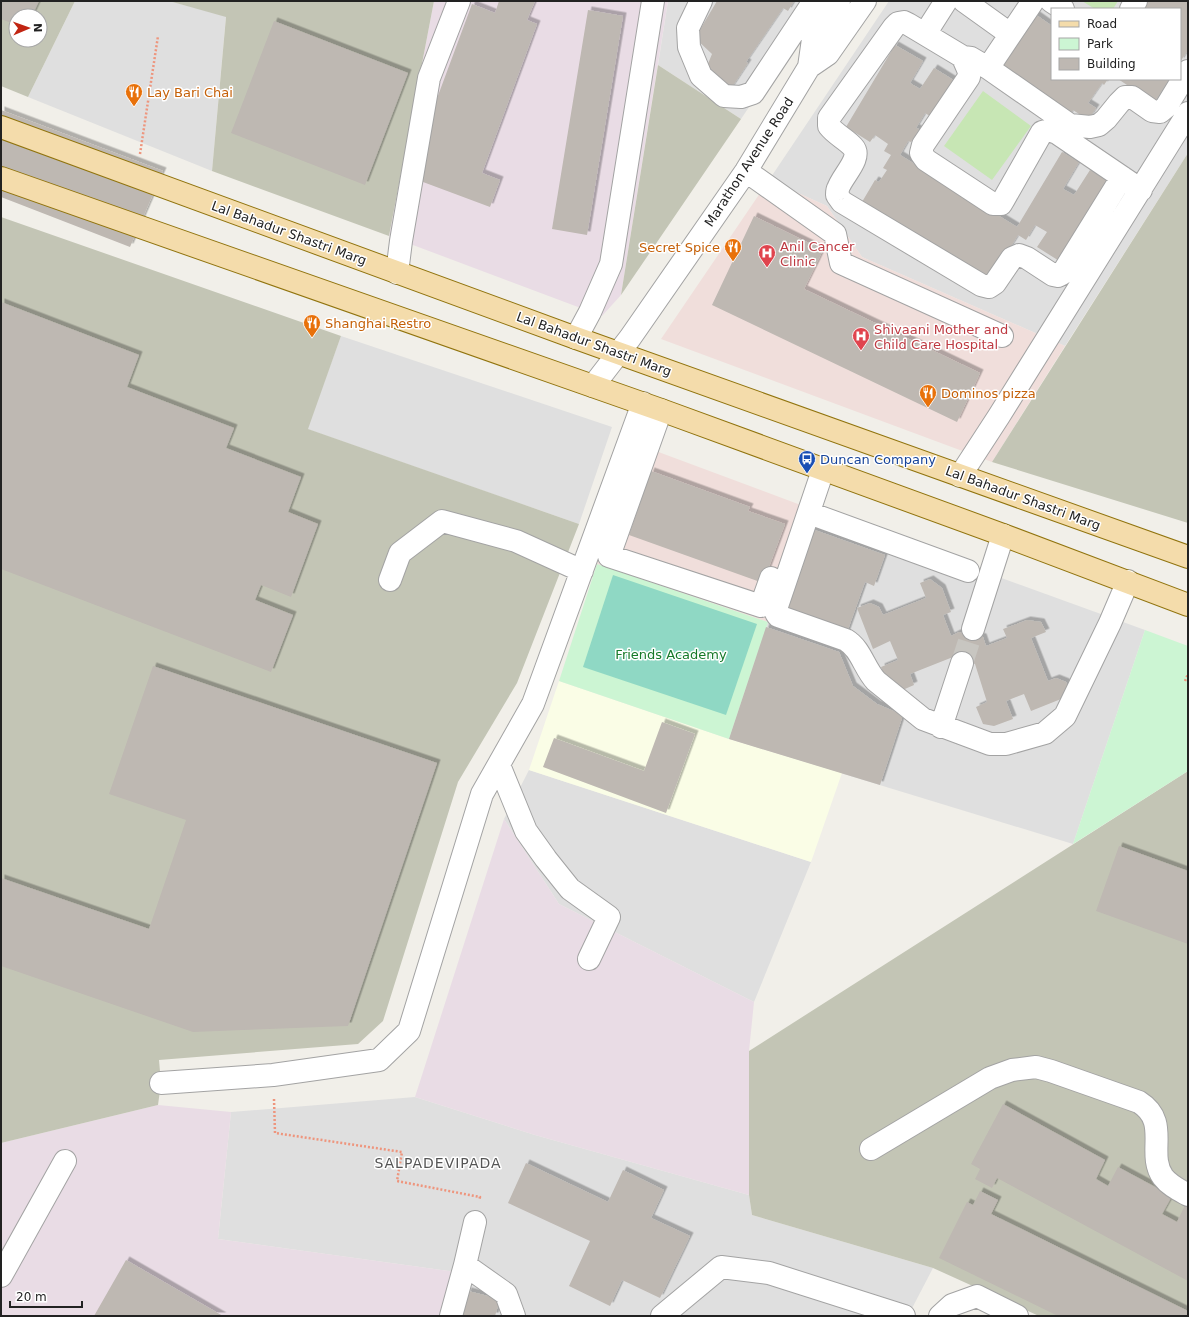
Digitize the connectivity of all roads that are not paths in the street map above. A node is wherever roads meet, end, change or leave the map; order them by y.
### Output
1 (459, 1) edge
2 (653, 1) edge
3 (701, 1) edge
4 (814, 1) edge
5 (838, 1) edge
6 (865, 1) edge
7 (964, 1) edge
8 (1033, 1) edge
9 (1051, 1) edge
10 (938, 4) edge
11 (1062, 8) edge
12 (925, 34) junction
13 (1010, 34) junction
14 (963, 57) junction
15 (809, 67) junction
16 (988, 68) junction
17 (1188, 71) edge
18 (766, 74) junction
19 (792, 95) junction
20 (1188, 113) edge
21 (1, 127) edge
22 (746, 171) junction
23 (1122, 177) junction
24 (1, 178) edge
25 (1140, 190) junction
26 (397, 273) junction
27 (1002, 336) dead end
28 (576, 338) junction
29 (619, 354) junction
30 (593, 386) junction
31 (652, 407) junction
32 (816, 467) junction
33 (960, 476) junction
34 (809, 513) junction
35 (1003, 535) junction
36 (1188, 557) edge
37 (582, 571) junction
38 (968, 571) dead end
39 (390, 580) dead end
40 (1128, 581) junction
41 (1188, 605) edge
42 (973, 629) tunnel mouth
43 (962, 663) tunnel mouth
44 (941, 727) junction
45 (498, 764) junction
46 (589, 959) dead end
47 (160, 1083) dead end
48 (872, 1149) dead end
49 (64, 1161) dead end
50 (1188, 1195) edge
51 (475, 1222) road end
52 (465, 1265) junction
53 (1, 1276) edge
54 (451, 1316) edge
55 (514, 1316) edge
56 (662, 1316) edge
57 (904, 1316) edge
58 (940, 1316) edge
59 (1017, 1316) edge

1 - 26 street
2 - 28 street
3 - 18 street
4 - 18 street
5 - 15 street
6 - 15 street, Marathon Avenue Road
7 - 13 street
8 - 13 street
9 - 11 street
10 - 12 street
12 - 14 street
12 - 23 street
13 - 16 street
14 - 16 street
14 - 23 street
15 - 19 street, Marathon Avenue Road
16 - 17 street
18 - 19 street
19 - 22 street, Marathon Avenue Road
20 - 25 street
21 - 26 main road, Lal Bahadur Shastri Marg
22 - 27 street
22 - 29 street, Marathon Avenue Road
23 - 25 street
24 - 30 main road
25 - 33 street
26 - 28 main road, Lal Bahadur Shastri Marg
28 - 29 main road, Lal Bahadur Shastri Marg
29 - 30 street, Marathon Avenue Road
29 - 33 main road, Lal Bahadur Shastri Marg
30 - 31 main road
31 - 32 main road
31 - 32 street
31 - 37 street
32 - 34 street
32 - 35 main road
33 - 36 main road, Lal Bahadur Shastri Marg
34 - 38 street
34 - 44 street
35 - 40 main road
35 - 42 street
37 - 39 street
37 - 45 street
40 - 41 main road
40 - 44 street
43 - 44 street
45 - 46 street
45 - 47 street
48 - 50 street
49 - 53 street
51 - 52 street
52 - 54 street
52 - 55 street
56 - 57 street
58 - 59 street

